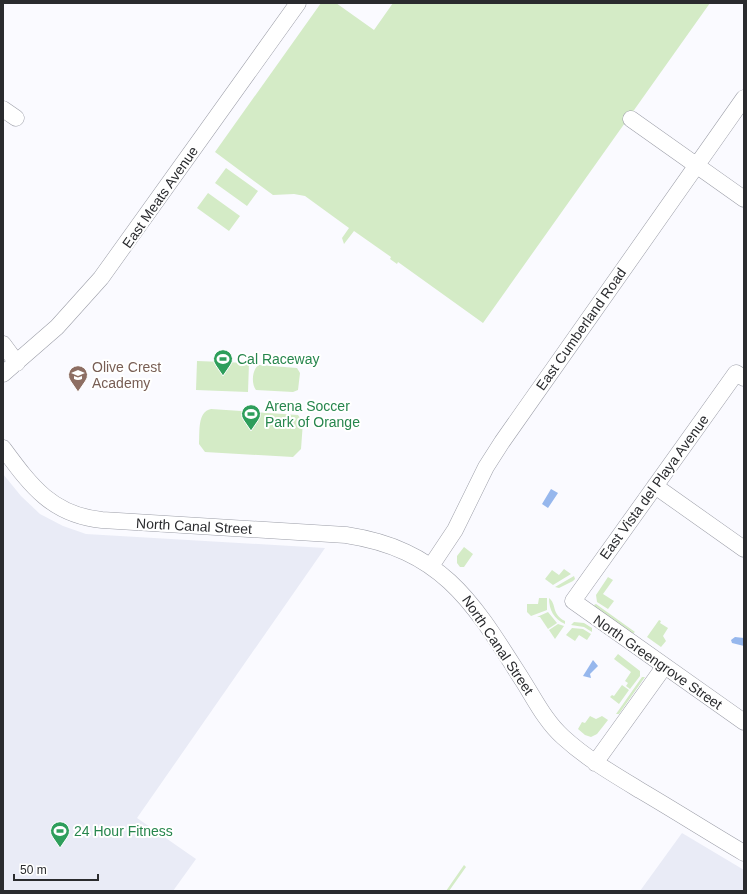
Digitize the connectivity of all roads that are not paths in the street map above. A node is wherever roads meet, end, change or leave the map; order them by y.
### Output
1 (298, 3) edge
2 (744, 98) edge
3 (632, 119) dead end
4 (697, 166) junction
5 (744, 199) edge
6 (3, 344) edge
7 (17, 363) junction
8 (3, 374) edge
9 (740, 376) edge
10 (3, 448) edge
11 (655, 486) junction
12 (744, 549) edge
13 (430, 566) junction
14 (572, 601) joint
15 (664, 666) junction
16 (744, 722) edge
17 (595, 763) junction
18 (744, 853) edge

1 - 7 street, East Meats Avenue
2 - 4 street, East Cumberland Road
3 - 4 street
4 - 5 street
4 - 13 street, East Cumberland Road
6 - 7 street
7 - 8 street, East Meats Avenue
9 - 11 street, East Vista del Playa Avenue
10 - 13 street, North Canal Street
11 - 12 street
11 - 14 street, East Vista del Playa Avenue
13 - 17 street, North Canal Street
14 - 15 street, North Greengrove Street
15 - 16 street, North Greengrove Street
15 - 17 street
17 - 18 street, North Canal Street

